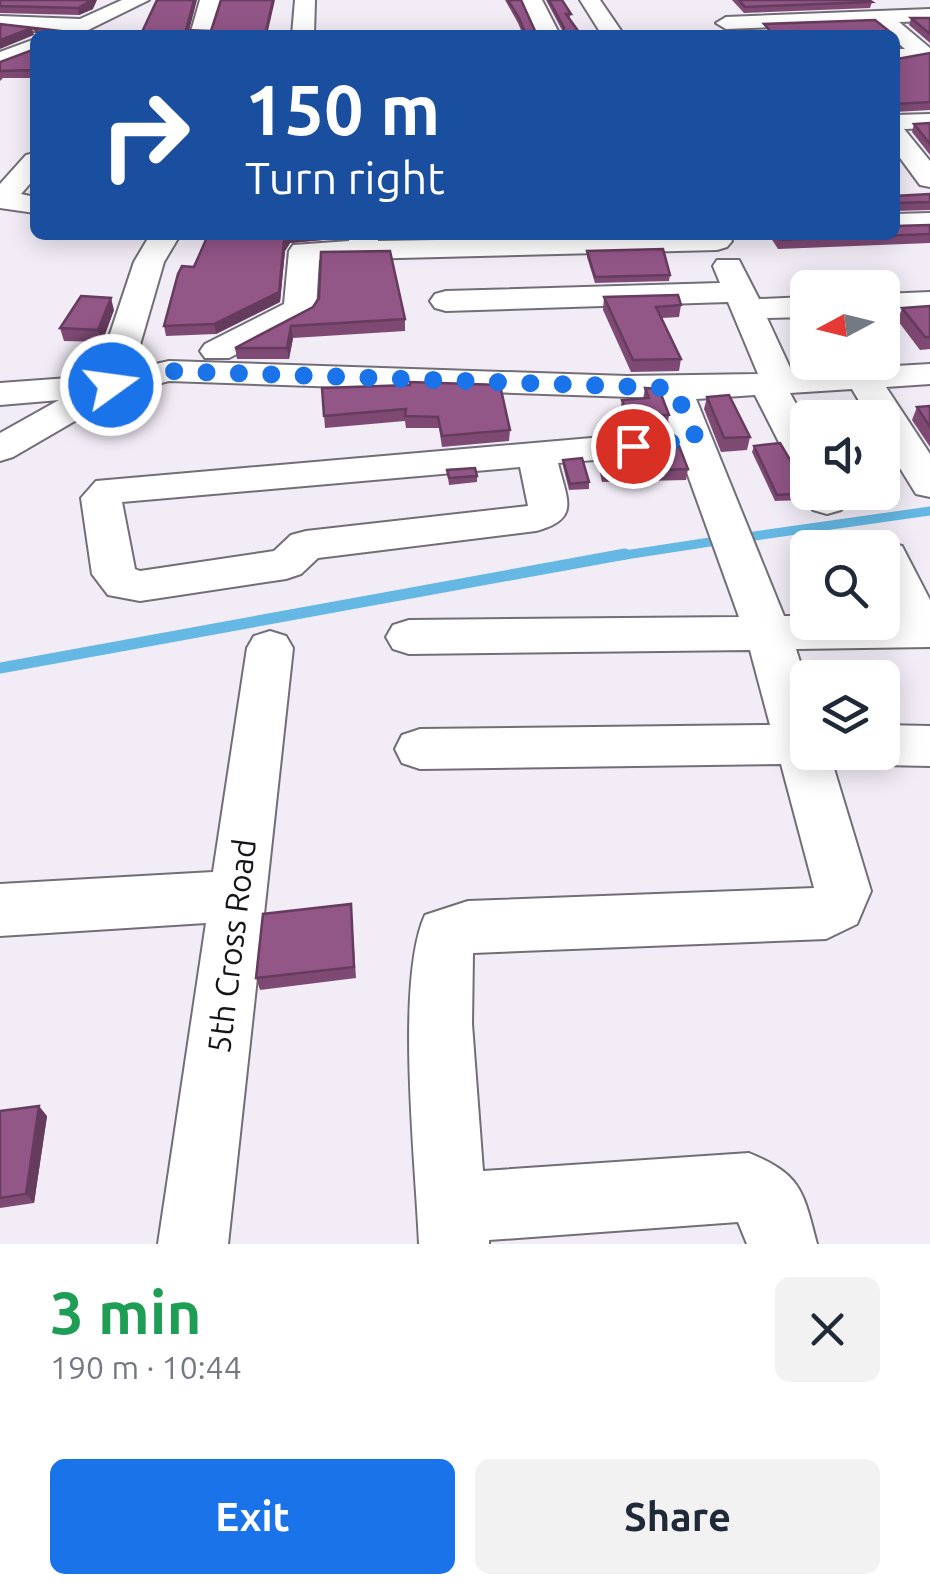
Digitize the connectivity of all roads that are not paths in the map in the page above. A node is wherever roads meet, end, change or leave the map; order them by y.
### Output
1 (42, 0) edge
2 (139, 0) edge
3 (153, 0) edge
4 (210, 0) edge
5 (305, 0) edge
6 (532, 0) edge
7 (590, 0) edge
8 (109, 5) edge
9 (708, 7) dead end
10 (930, 15) edge
11 (879, 16) junction
12 (10, 23) edge
13 (84, 25) junction
14 (148, 26) edge
15 (732, 29) edge
16 (72, 30) edge
17 (202, 30) edge
18 (303, 30) edge
19 (547, 30) edge
20 (610, 30) edge
21 (896, 30) edge
22 (900, 34) edge
23 (900, 56) edge
24 (930, 121) edge
25 (900, 122) edge
26 (30, 167) edge
27 (26, 212) edge
28 (930, 222) edge
29 (900, 223) edge
30 (163, 240) edge
31 (576, 240) edge
32 (718, 240) edge
33 (364, 243) edge
34 (742, 300) junction
35 (446, 301) dead end
36 (930, 302) edge
37 (900, 303) edge
38 (790, 305) edge
39 (216, 351) dead end
40 (930, 374) edge
41 (900, 376) edge
42 (827, 380) edge
43 (864, 380) edge
44 (774, 383) junction
45 (111, 385) junction
46 (674, 388) junction
47 (0, 394) edge
48 (790, 420) edge
49 (697, 440) junction
50 (0, 449) edge
51 (536, 454) junction
52 (930, 485) edge
53 (900, 582) edge
54 (926, 631) edge
55 (768, 634) junction
56 (410, 638) dead end
57 (270, 648) dead end
58 (790, 705) edge
59 (790, 744) edge
60 (900, 745) edge
61 (930, 746) edge
62 (420, 749) dead end
63 (809, 770) edge
64 (239, 896) junction
65 (0, 910) edge
66 (452, 1226) edge
67 (194, 1244) edge
68 (782, 1244) edge

1 - 12 street
2 - 8 street
3 - 14 street
4 - 17 street
5 - 18 street
6 - 19 street
7 - 20 street
8 - 13 street
9 - 15 street
10 - 11 street
11 - 15 street
11 - 21 street
12 - 13 street
13 - 16 street
22 - 23 street
24 - 25 street
26 - 27 street
28 - 29 street
30 - 45 street
31 - 33 street
32 - 34 street
33 - 39 street
34 - 35 street
34 - 38 street
34 - 44 street
36 - 37 street
40 - 41 street
42 - 44 street
43 - 52 street
44 - 46 street
44 - 48 street
45 - 46 street
45 - 47 street
45 - 50 street
46 - 49 street
49 - 51 street
49 - 55 street
51 - 51 street
53 - 54 street
54 - 55 street
55 - 56 street
55 - 58 street
57 - 64 street, 5th Cross Road
59 - 62 street
60 - 61 street
63 - 66 street
64 - 65 street
64 - 67 street, 5th Cross Road
66 - 68 street

